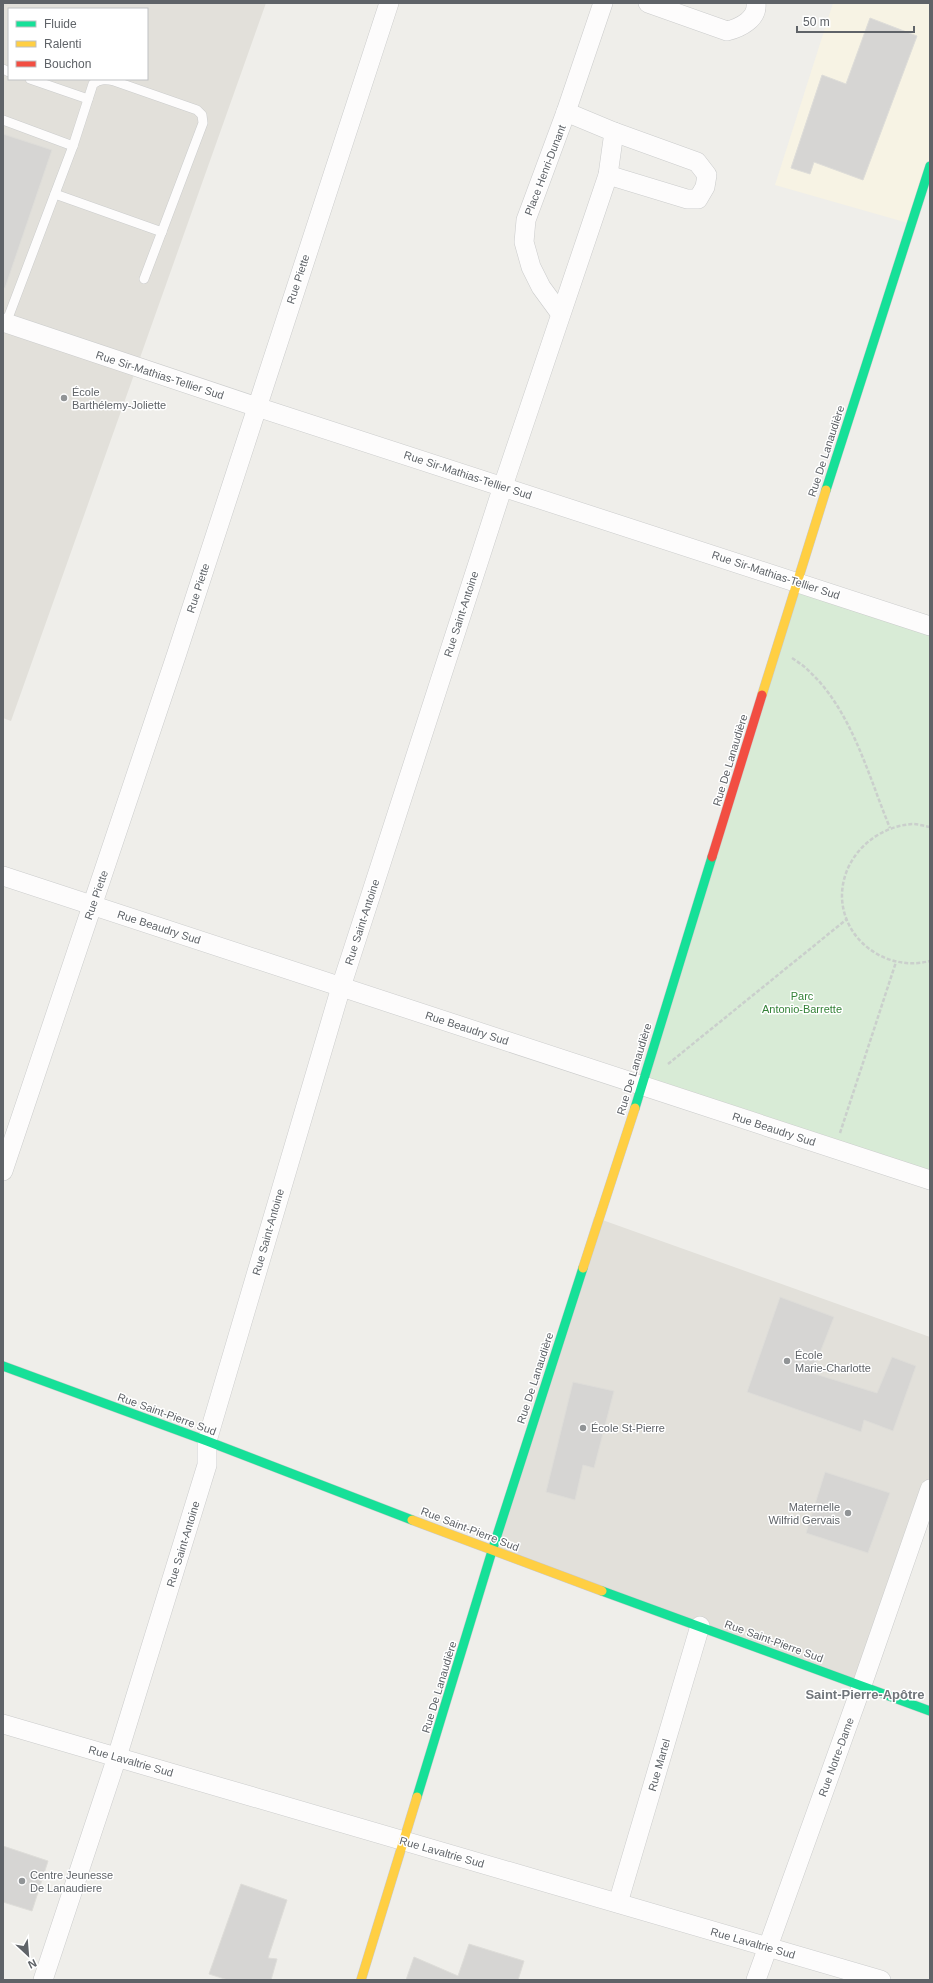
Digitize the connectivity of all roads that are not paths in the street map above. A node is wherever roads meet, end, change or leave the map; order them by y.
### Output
1 (389, 3) edge
2 (602, 3) edge
3 (648, 3) edge
4 (756, 3) edge
5 (33, 80) edge
6 (103, 80) edge
7 (110, 80) edge
8 (88, 100) junction
9 (566, 112) junction
10 (3, 120) edge
11 (614, 132) junction
12 (73, 146) junction
13 (930, 166) edge
14 (608, 176) junction
15 (55, 194) junction
16 (162, 232) junction
17 (144, 279) dead end
18 (560, 313) junction
19 (5, 327) edge
20 (257, 407) junction
21 (502, 486) junction
22 (797, 582) junction
23 (930, 626) edge
24 (3, 876) edge
25 (92, 905) junction
26 (341, 987) junction
27 (642, 1085) junction
28 (3, 1171) edge
29 (930, 1180) edge
30 (3, 1366) edge
31 (207, 1441) junction
32 (930, 1489) edge
33 (492, 1551) junction
34 (700, 1626) junction
35 (862, 1685) junction
36 (930, 1711) edge
37 (3, 1724) edge
38 (117, 1757) junction
39 (405, 1841) junction
40 (618, 1903) junction
41 (768, 1947) junction
42 (43, 1980) edge
43 (361, 1980) edge
44 (756, 1980) edge
45 (881, 1980) edge

1 - 20 street, Rue Piette
2 - 9 street, Place Henri-Dunant
3 - 4 street
5 - 8 lane
6 - 8 lane
7 - 16 lane
8 - 12 lane
9 - 11 street, Place Henri-Dunant
9 - 18 street, Place Henri-Dunant
10 - 12 lane
11 - 14 street
11 - 14 street, Place Henri-Dunant
12 - 15 lane
13 - 22 street, Rue De Lanaudière
14 - 18 street
15 - 16 lane
15 - 19 lane
16 - 17 lane
18 - 21 street
19 - 20 street, Rue Sir-Mathias-Tellier Sud
20 - 21 street, Rue Sir-Mathias-Tellier Sud
20 - 25 street, Rue Piette
21 - 22 street, Rue Sir-Mathias-Tellier Sud
21 - 26 street, Rue Saint-Antoine
22 - 23 street, Rue Sir-Mathias-Tellier Sud
22 - 27 street, Rue De Lanaudière
24 - 25 street, Rue Beaudry Sud
25 - 26 street, Rue Beaudry Sud
25 - 28 street, Rue Piette
26 - 27 street, Rue Beaudry Sud
26 - 31 street, Rue Saint-Antoine
27 - 29 street, Rue Beaudry Sud
27 - 33 street, Rue De Lanaudière
30 - 31 street, Rue Saint-Pierre Sud
31 - 33 street, Rue Saint-Pierre Sud
31 - 38 street, Rue Saint-Antoine
32 - 35 street, Rue Notre-Dame
33 - 34 street, Rue Saint-Pierre Sud
33 - 39 street, Rue De Lanaudière
34 - 35 street, Rue Saint-Pierre Sud
34 - 40 street, Rue Martel
35 - 36 street, Rue Saint-Pierre Sud
35 - 41 street, Rue Notre-Dame
37 - 38 street, Rue Lavaltrie Sud
38 - 39 street, Rue Lavaltrie Sud
38 - 42 street, Rue Saint-Antoine
39 - 40 street, Rue Lavaltrie Sud
39 - 43 street, Rue De Lanaudière
40 - 41 street, Rue Lavaltrie Sud
41 - 44 street, Rue Notre-Dame
41 - 45 street, Rue Lavaltrie Sud

